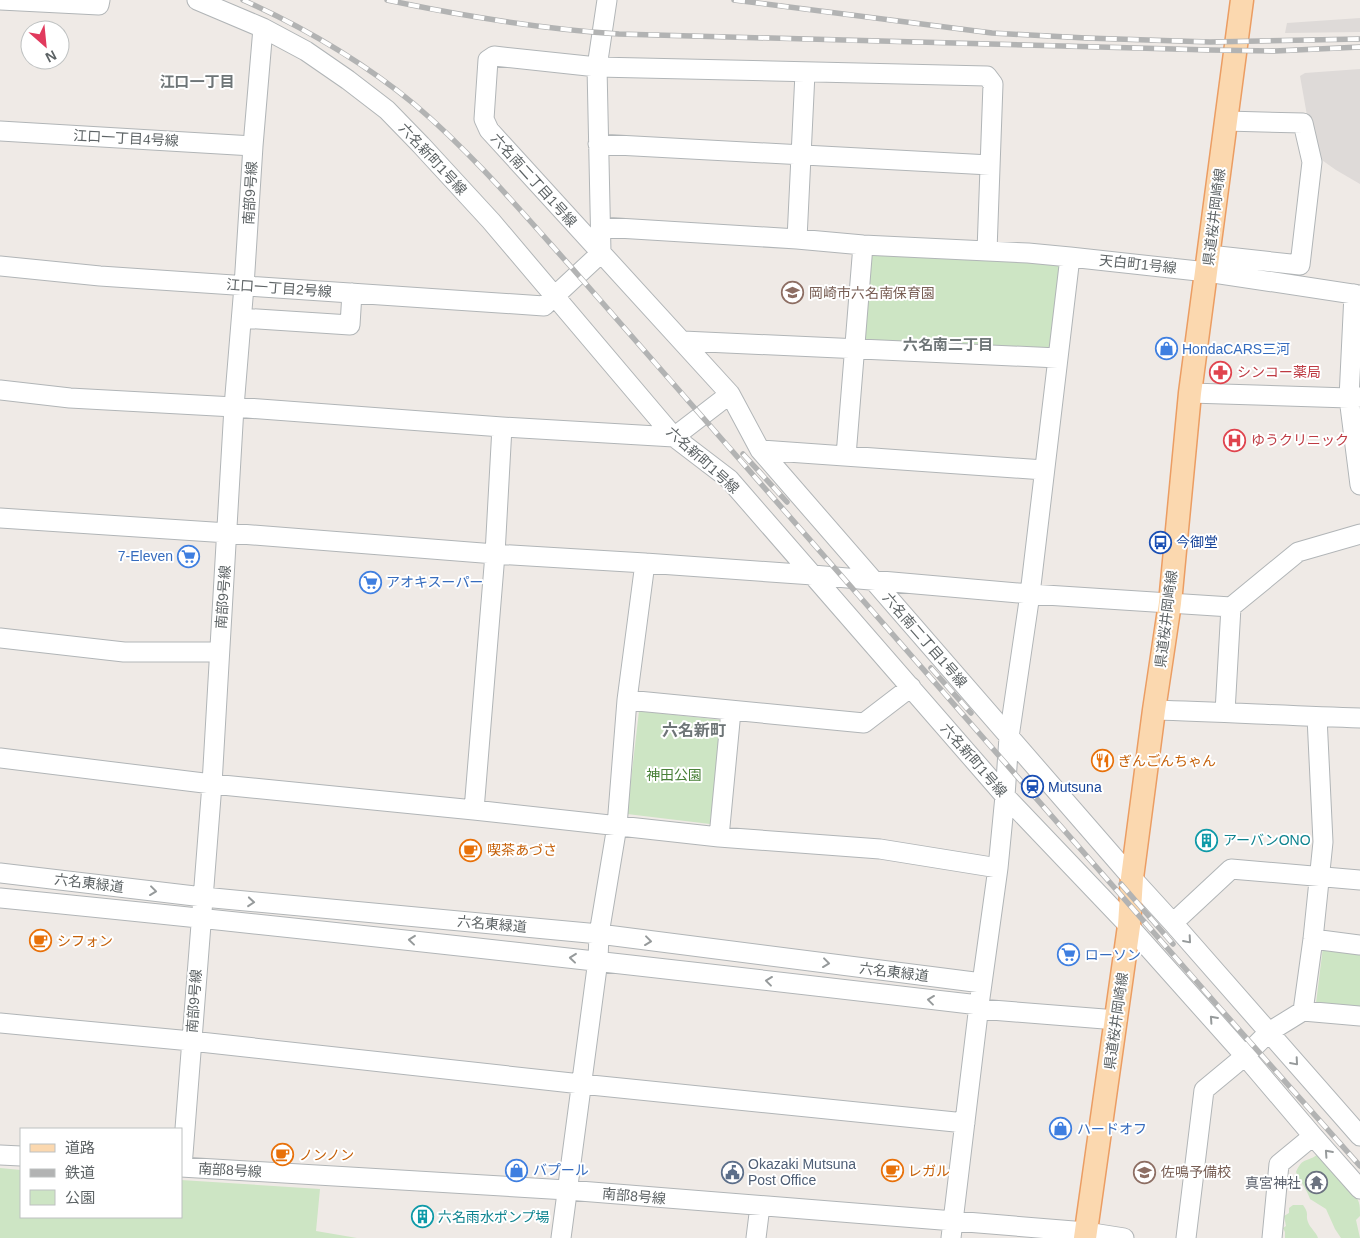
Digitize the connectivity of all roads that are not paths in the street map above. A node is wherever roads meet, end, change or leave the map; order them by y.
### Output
1 (0, 0) edge
2 (100, 0) edge
3 (198, 0) edge
4 (607, 0) edge
5 (1242, 0) edge
6 (262, 28) junction
7 (597, 67) junction
8 (805, 73) junction
9 (1226, 121) junction
10 (0, 131) edge
11 (598, 144) junction
12 (252, 146) junction
13 (801, 155) junction
14 (990, 165) junction
15 (601, 227) junction
16 (796, 239) junction
17 (863, 245) junction
18 (987, 251) junction
19 (602, 253) junction
20 (1070, 257) junction
21 (1208, 264) junction
22 (0, 266) edge
23 (244, 286) junction
24 (352, 293) junction
25 (555, 295) junction
26 (1357, 295) edge
27 (242, 318) junction
28 (683, 342) junction
29 (856, 349) junction
30 (1058, 358) junction
31 (0, 390) edge
32 (1190, 393) junction
33 (730, 394) junction
34 (1354, 398) edge
35 (234, 407) junction
36 (502, 427) junction
37 (674, 437) junction
38 (760, 450) junction
39 (846, 456) junction
40 (1044, 470) junction
41 (1360, 485) edge
42 (0, 518) edge
43 (228, 533) junction
44 (1360, 534) edge
45 (495, 554) junction
46 (644, 563) junction
47 (813, 575) junction
48 (873, 580) junction
49 (1030, 594) junction
50 (1170, 603) junction
51 (1231, 606) junction
52 (0, 638) edge
53 (219, 652) junction
54 (911, 687) junction
55 (627, 700) junction
56 (1154, 710) junction
57 (731, 711) junction
58 (1224, 712) junction
59 (1317, 717) junction
60 (1360, 718) edge
61 (1009, 737) junction
62 (0, 758) edge
63 (212, 784) junction
64 (1006, 796) junction
65 (474, 810) junction
66 (617, 826) junction
67 (719, 837) junction
68 (998, 868) junction
69 (0, 873) edge
70 (1320, 877) junction
71 (1132, 878) junction
72 (1360, 880) edge
73 (203, 897) junction
74 (0, 898) edge
75 (200, 918) junction
76 (1173, 923) junction
77 (1129, 926) junction
78 (599, 934) junction
79 (1313, 939) junction
80 (1360, 945) edge
81 (598, 960) junction
82 (982, 983) junction
83 (979, 1007) junction
84 (1303, 1011) junction
85 (1360, 1016) edge
86 (1117, 1020) junction
87 (0, 1023) edge
88 (1269, 1032) junction
89 (191, 1041) junction
90 (1245, 1056) junction
91 (580, 1084) junction
92 (965, 1123) junction
93 (1313, 1136) junction
94 (1360, 1136) edge
95 (0, 1155) edge
96 (20, 1156) edge
97 (182, 1167) edge
98 (1360, 1189) edge
99 (567, 1190) junction
100 (760, 1206) junction
101 (952, 1229) edge
102 (1085, 1235) edge
103 (562, 1238) edge
104 (756, 1238) edge
105 (1124, 1238) edge
106 (1186, 1238) edge
107 (1272, 1238) edge

1 - 2 street
3 - 6 street, 六名新町1号線
4 - 7 street
5 - 9 main road, 県道桜井岡崎線
6 - 12 street, 南部9号線
6 - 25 street, 六名新町1号線
7 - 8 street
7 - 11 street
7 - 19 street, 六名南二丁目1号線
8 - 13 street
8 - 14 street
9 - 21 main road, 県道桜井岡崎線
9 - 21 street
10 - 12 street, 江口一丁目4号線
11 - 13 street
11 - 15 street
12 - 23 street, 南部9号線
13 - 14 street
13 - 16 street
14 - 18 street
15 - 16 street, 天白町1号線
15 - 19 street
16 - 17 street, 天白町1号線
17 - 18 street, 天白町1号線
17 - 29 street
18 - 20 street, 天白町1号線
19 - 25 street, 江口一丁目2号線
19 - 28 street, 六名南二丁目1号線
20 - 21 street, 天白町1号線
20 - 30 street
21 - 26 street
21 - 32 main road, 県道桜井岡崎線
22 - 23 street, 江口一丁目2号線
23 - 24 street, 江口一丁目2号線
23 - 27 street, 南部9号線
24 - 25 street, 江口一丁目2号線
24 - 27 street
25 - 37 street, 六名新町1号線
26 - 34 street
27 - 35 street, 南部9号線
28 - 29 street
28 - 33 street, 六名南二丁目1号線
29 - 30 street
29 - 39 street
30 - 40 street
31 - 35 street
32 - 34 street
32 - 50 main road, 県道桜井岡崎線
33 - 37 street
33 - 38 street, 六名南二丁目1号線
34 - 41 street
35 - 36 street
35 - 43 street, 南部9号線
36 - 37 street
36 - 45 street
37 - 47 street, 六名新町1号線
38 - 39 street
38 - 48 street, 六名南二丁目1号線
39 - 40 street
40 - 49 street
42 - 43 street
43 - 45 street
43 - 53 street, 南部9号線
44 - 51 street
45 - 46 street
45 - 65 street
46 - 47 street
46 - 55 street
47 - 48 street
47 - 54 street, 六名新町1号線
48 - 49 street
48 - 61 street, 六名南二丁目1号線
49 - 50 street
49 - 61 street
50 - 51 street
50 - 56 main road, 県道桜井岡崎線
51 - 58 street
52 - 53 street
53 - 63 street, 南部9号線
54 - 57 street
54 - 64 street, 六名新町1号線
55 - 57 street
55 - 66 street
56 - 58 street
56 - 71 main road, 県道桜井岡崎線
57 - 67 street
58 - 59 street
59 - 60 street
59 - 70 street
61 - 64 street
61 - 71 street, 六名南二丁目1号線
62 - 63 street
63 - 65 street
63 - 73 street, 南部9号線
64 - 68 street
64 - 77 street, 六名新町1号線
65 - 66 street
66 - 67 street
66 - 78 street
67 - 68 street
68 - 82 street
69 -> 73 street, 六名東緑道
70 - 72 street
70 - 76 street
70 - 79 street
71 - 76 street, 六名南二丁目1号線
71 - 77 main road, 県道桜井岡崎線
73 - 75 street, 南部9号線
73 -> 78 street, 六名東緑道
74 - 75 street, 六名東緑道
81 -> 75 street, 六名東緑道
75 - 89 street, 南部9号線
76 -> 88 street, 六名南二丁目1号線
77 - 86 main road, 県道桜井岡崎線
90 -> 77 street, 六名新町1号線
78 - 81 street
78 -> 82 street, 六名東緑道
79 - 80 street
79 - 84 street
83 -> 81 street, 六名東緑道
81 - 91 street
82 - 83 street
83 - 86 street, 六名東緑道
83 - 92 street
84 - 85 street
84 - 88 street
86 - 102 main road, 県道桜井岡崎線
87 - 89 street
88 - 90 street
88 -> 94 street, 六名南二丁目1号線
89 - 91 street
89 - 97 street, 南部9号線
90 - 93 street, 六名新町1号線
90 - 106 street
91 - 92 street
91 - 99 street
92 - 101 street
98 -> 93 street, 六名新町1号線
93 - 107 street
95 - 96 street
97 - 99 street, 南部8号線
99 - 100 street, 南部8号線
99 - 103 street
100 - 101 street, 南部8号線
100 - 104 street
101 - 102 street, 南部8号線
102 - 105 street, 南部8号線

